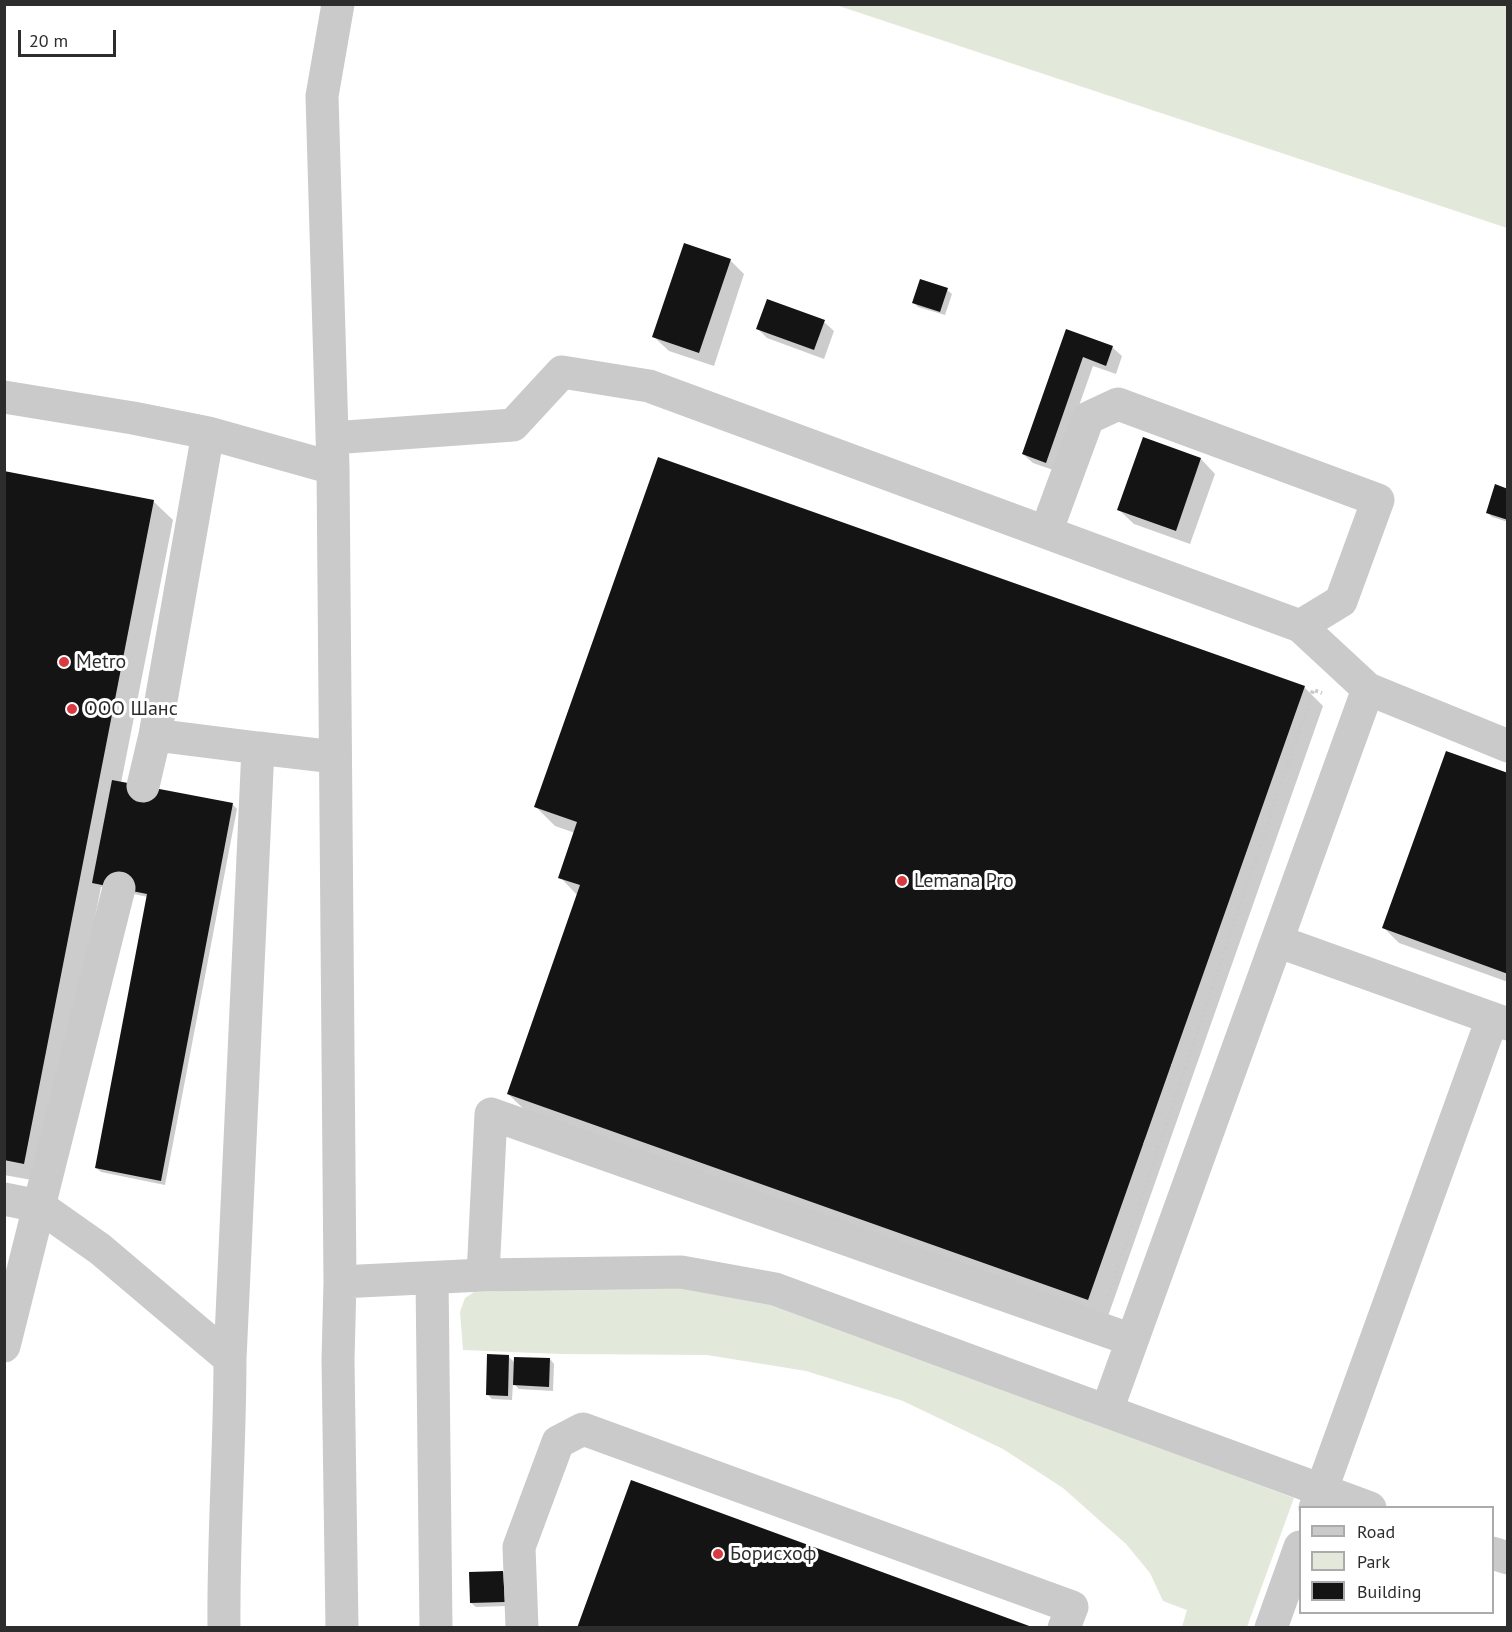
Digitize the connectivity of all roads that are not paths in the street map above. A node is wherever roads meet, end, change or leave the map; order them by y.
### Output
1 (338, 4) edge
2 (4, 398) edge
3 (208, 433) junction
4 (332, 453) junction
5 (1046, 532) junction
6 (1300, 626) junction
7 (1364, 698) junction
8 (155, 735) junction
9 (1508, 746) edge
10 (258, 748) junction
11 (335, 757) junction
12 (143, 786) dead end
13 (118, 888) dead end
14 (1277, 940) junction
15 (1500, 1022) edge
16 (4, 1199) edge
17 (39, 1206) junction
18 (483, 1275) junction
19 (432, 1278) junction
20 (340, 1282) junction
21 (1132, 1340) junction
22 (4, 1346) edge
23 (230, 1359) junction
24 (1107, 1410) junction
25 (1318, 1498) edge
26 (1360, 1506) edge
27 (1299, 1550) edge
28 (224, 1628) edge
29 (342, 1628) edge
30 (436, 1628) edge
31 (522, 1628) edge
32 (1064, 1628) edge
33 (1272, 1628) edge

1 - 4 street
2 - 3 street
3 - 4 street
3 - 8 street
4 - 5 street
4 - 11 street
5 - 6 street
5 - 6 street
6 - 7 street
7 - 9 street
7 - 14 street
8 - 10 street
8 - 12 street
10 - 11 street
10 - 23 street
11 - 20 street
13 - 17 street
14 - 15 street
14 - 21 street
15 - 25 street
16 - 17 street
17 - 22 street
17 - 23 street
18 - 19 street
18 - 21 street
18 - 24 street
19 - 20 street
19 - 30 street
20 - 29 street
21 - 24 street
23 - 28 street
24 - 25 street
25 - 26 street
27 - 33 street
31 - 32 street

